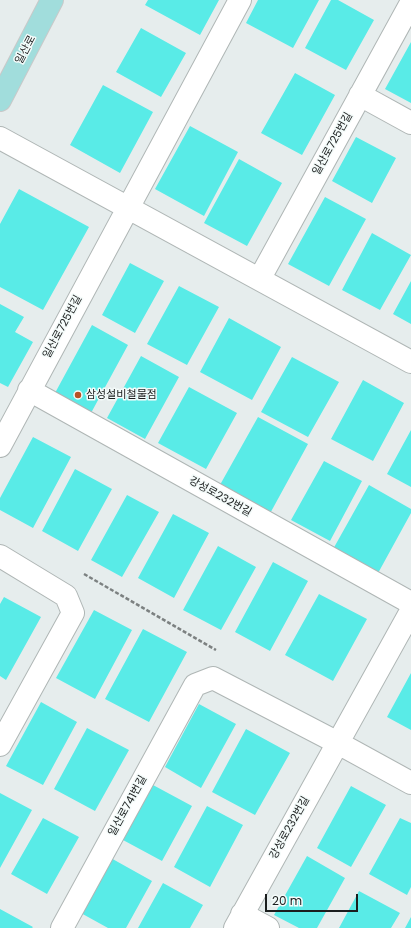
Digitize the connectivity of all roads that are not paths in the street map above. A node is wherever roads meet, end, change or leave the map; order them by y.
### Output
1 (52, 0) edge
2 (240, 0) edge
3 (411, 3) edge
4 (360, 95) junction
5 (0, 100) edge
6 (411, 123) edge
7 (0, 138) edge
8 (127, 208) junction
9 (260, 278) junction
10 (411, 362) edge
11 (29, 390) junction
12 (0, 446) edge
13 (0, 556) edge
14 (411, 603) edge
15 (411, 611) edge
16 (338, 742) junction
17 (0, 745) edge
18 (411, 783) edge
19 (239, 921) edge
20 (62, 928) edge
21 (268, 928) edge

1 - 5 main road, 일산로
2 - 8 street, 일산로725번길
3 - 4 street, 일산로725번길
4 - 6 street
4 - 9 street, 일산로725번길
7 - 8 street
8 - 9 street
8 - 11 street, 일산로725번길
9 - 10 street
11 - 12 street, 일산로725번길
11 - 14 street, 강성로232번길
13 - 17 street
15 - 16 street, 강성로232번길
16 - 18 street
16 - 19 street, 강성로232번길
16 - 20 street, 일산로741번길
19 - 21 street, 강성로232번길

